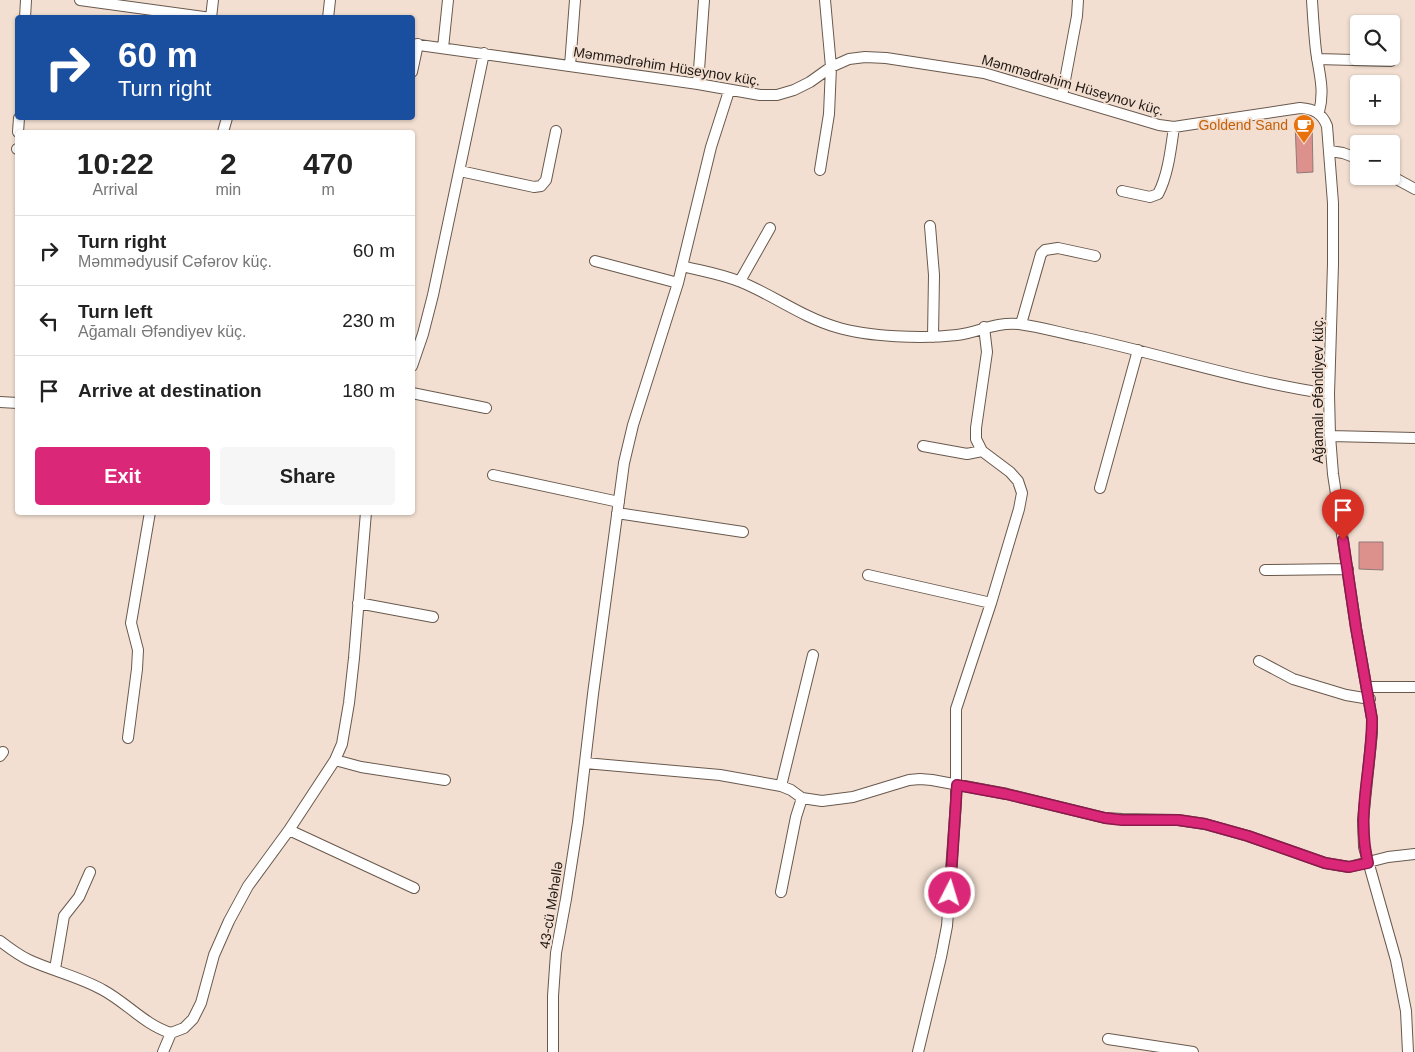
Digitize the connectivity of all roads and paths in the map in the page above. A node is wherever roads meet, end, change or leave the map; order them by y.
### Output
1 (26, 0) edge
2 (80, 0) edge
3 (213, 0) edge
4 (330, 0) edge
5 (448, 0) edge
6 (575, 0) edge
7 (704, 0) edge
8 (825, 0) edge
9 (1078, 0) edge
10 (1312, 0) edge
11 (103, 1) edge
12 (25, 15) edge
13 (192, 15) edge
14 (211, 15) edge
15 (328, 15) edge
16 (415, 44) edge
17 (444, 48) junction
18 (484, 53) junction
19 (1317, 59) junction
20 (1350, 59) edge
21 (570, 66) junction
22 (831, 67) junction
23 (698, 84) junction
24 (729, 90) junction
25 (1062, 96) junction
26 (1319, 112) junction
27 (1174, 126) junction
28 (556, 131) dead end
29 (1330, 151) junction
30 (1350, 156) edge
31 (820, 170) dead end
32 (460, 171) junction
33 (1400, 181) edge
34 (1415, 189) edge
35 (1122, 191) dead end
36 (930, 226) dead end
37 (770, 228) dead end
38 (1095, 256) dead end
39 (595, 261) dead end
40 (682, 266) junction
41 (740, 281) junction
42 (678, 283) junction
43 (1021, 324) junction
44 (984, 327) junction
45 (933, 337) junction
46 (1138, 350) junction
47 (415, 357) edge
48 (415, 394) edge
49 (1329, 394) junction
50 (0, 402) edge
51 (15, 403) edge
52 (486, 408) dead end
53 (1330, 436) junction
54 (1415, 438) edge
55 (924, 446) dead end
56 (982, 451) junction
57 (493, 475) dead end
58 (1100, 488) dead end
59 (619, 502) junction
60 (617, 513) junction
61 (149, 515) edge
62 (366, 515) edge
63 (743, 532) dead end
64 (1348, 569) junction
65 (1264, 570) dead end
66 (868, 575) dead end
67 (358, 603) junction
68 (991, 603) junction
69 (433, 618) dead end
70 (813, 655) dead end
71 (1259, 661) dead end
72 (1367, 687) junction
73 (1415, 687) edge
74 (1370, 699) junction
75 (128, 738) dead end
76 (335, 760) junction
77 (585, 763) junction
78 (445, 780) dead end
79 (957, 785) junction
80 (781, 786) junction
81 (802, 798) junction
82 (289, 830) junction
83 (1415, 854) edge
84 (1368, 863) junction
85 (90, 872) dead end
86 (414, 888) dead end
87 (781, 892) dead end
88 (0, 941) edge
89 (55, 969) junction
90 (171, 1034) junction
91 (1108, 1039) dead end
92 (1410, 1050) edge
93 (163, 1052) edge
94 (553, 1052) edge
95 (918, 1052) edge
96 (1193, 1052) edge

1 - 12 street
2 - 11 street
3 - 14 street
4 - 15 street
5 - 17 street
6 - 21 street
7 - 23 street
8 - 22 street
9 - 25 street
10 - 19 street
11 - 13 street
16 - 17 street, Məmmədrəhim Hüseynov küç.
17 - 18 street, Məmmədrəhim Hüseynov küç.
18 - 21 street, Məmmədrəhim Hüseynov küç.
18 - 32 street
19 - 20 street
19 - 26 street
21 - 23 street, Məmmədrəhim Hüseynov küç.
22 - 24 street, Məmmədrəhim Hüseynov küç.
22 - 25 street, Məmmədrəhim Hüseynov küç.
22 - 31 street
23 - 24 street, Məmmədrəhim Hüseynov küç.
24 - 40 street, 43-cü Məhəllə
25 - 27 street, Məmmədrəhim Hüseynov küç.
26 - 27 street, Məmmədrəhim Hüseynov küç.
26 - 29 street, Ağamalı Əfəndiyev küç.
27 - 35 street
28 - 32 street
29 - 30 street
29 - 49 street, Ağamalı Əfəndiyev küç.
32 - 47 street
33 - 34 street
36 - 45 street
37 - 41 street
38 - 43 street
39 - 42 street
40 - 41 street
40 - 42 street, 43-cü Məhəllə
41 - 45 street
42 - 59 street, 43-cü Məhəllə
43 - 44 street
43 - 46 street
44 - 45 street
44 - 56 street
46 - 49 street
46 - 58 street
48 - 52 street
49 - 53 street, Ağamalı Əfəndiyev küç.
50 - 51 street
53 - 54 street
53 - 64 street, Ağamalı Əfəndiyev küç.
55 - 56 street
56 - 68 street
57 - 59 street
59 - 60 street, 43-cü Məhəllə
60 - 63 street
60 - 77 street, 43-cü Məhəllə
61 - 75 street
62 - 67 street
64 - 65 street
64 - 72 street, Ağamalı Əfəndiyev küç.
66 - 68 street
67 - 69 street
67 - 76 street
68 - 79 street
70 - 80 street
71 - 74 street
72 - 73 street
72 - 74 street, Ağamalı Əfəndiyev küç.
74 - 84 street, Ağamalı Əfəndiyev küç.
76 - 78 street
76 - 82 street
77 - 80 street
77 - 94 street, 43-cü Məhəllə
79 - 81 street
79 - 84 street
79 - 95 street
80 - 81 street
81 - 87 street
82 - 86 street
82 - 90 street
83 - 84 street
84 - 92 street, Ağamalı Əfəndiyev küç.
85 - 89 street
88 - 89 street
89 - 90 street
90 - 93 street
91 - 96 street

